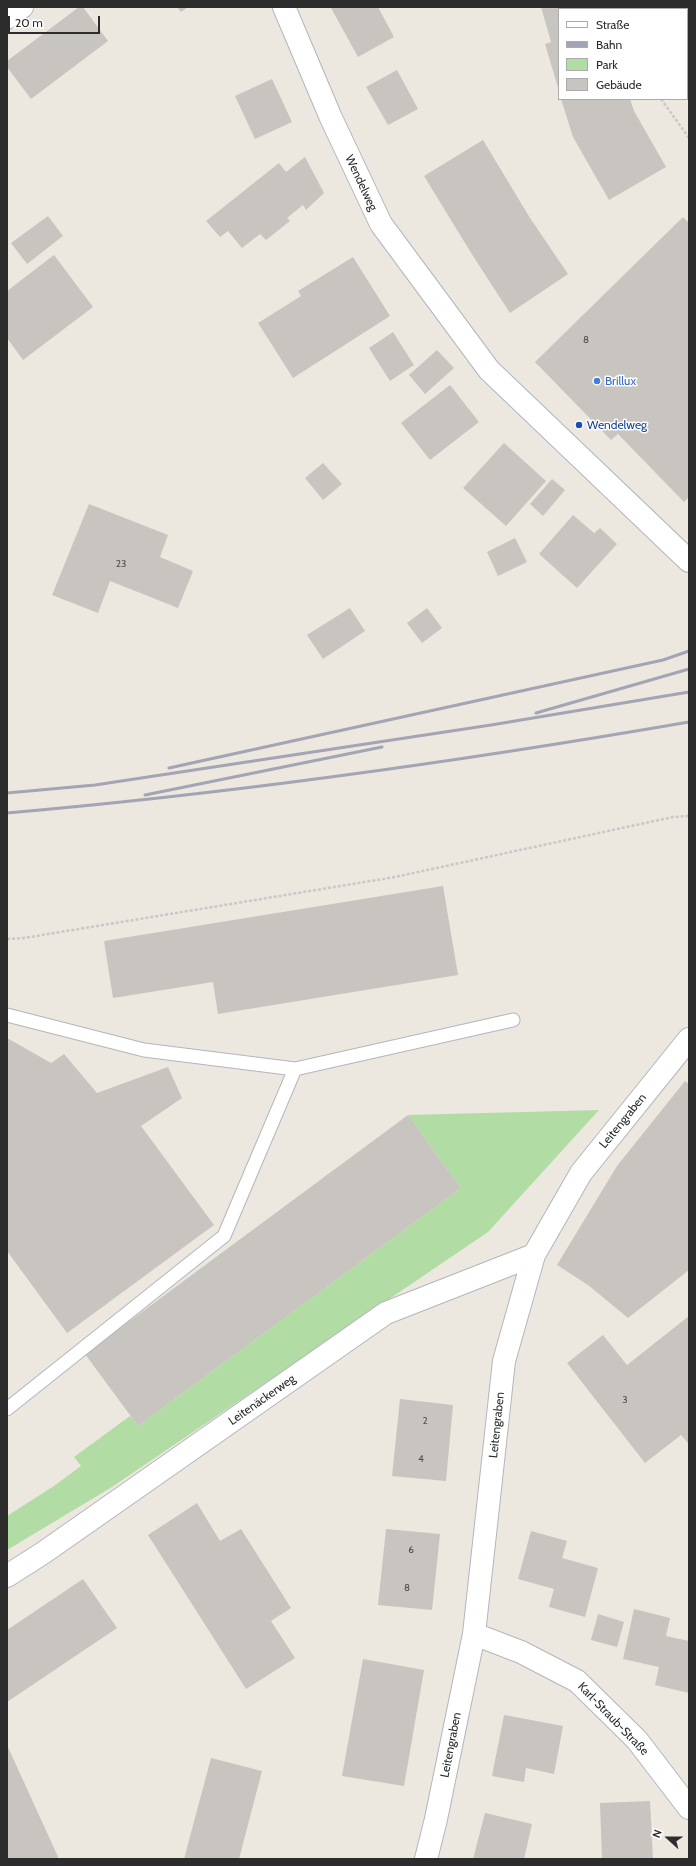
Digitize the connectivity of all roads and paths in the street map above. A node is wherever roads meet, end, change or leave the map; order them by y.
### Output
1 (22, 7) edge
2 (284, 7) edge
3 (7, 18) edge
4 (662, 100) edge
5 (689, 138) edge
6 (689, 561) edge
7 (689, 816) edge
8 (7, 939) edge
9 (7, 1015) edge
10 (514, 1020) dead end
11 (689, 1039) edge
12 (295, 1069) junction
13 (534, 1255) junction
14 (7, 1410) edge
15 (7, 1576) edge
16 (474, 1634) junction
17 (689, 1808) edge
18 (426, 1859) edge

1 - 3 street
2 - 6 street, Wendelweg
4 - 5 path
7 - 8 path
9 - 12 lane
10 - 12 lane
11 - 13 street, Leitengraben
12 - 14 lane
13 - 15 street, Leitenäckerweg
13 - 16 street, Leitengraben
16 - 17 street, Karl-Straub-Straße
16 - 18 street, Leitengraben

